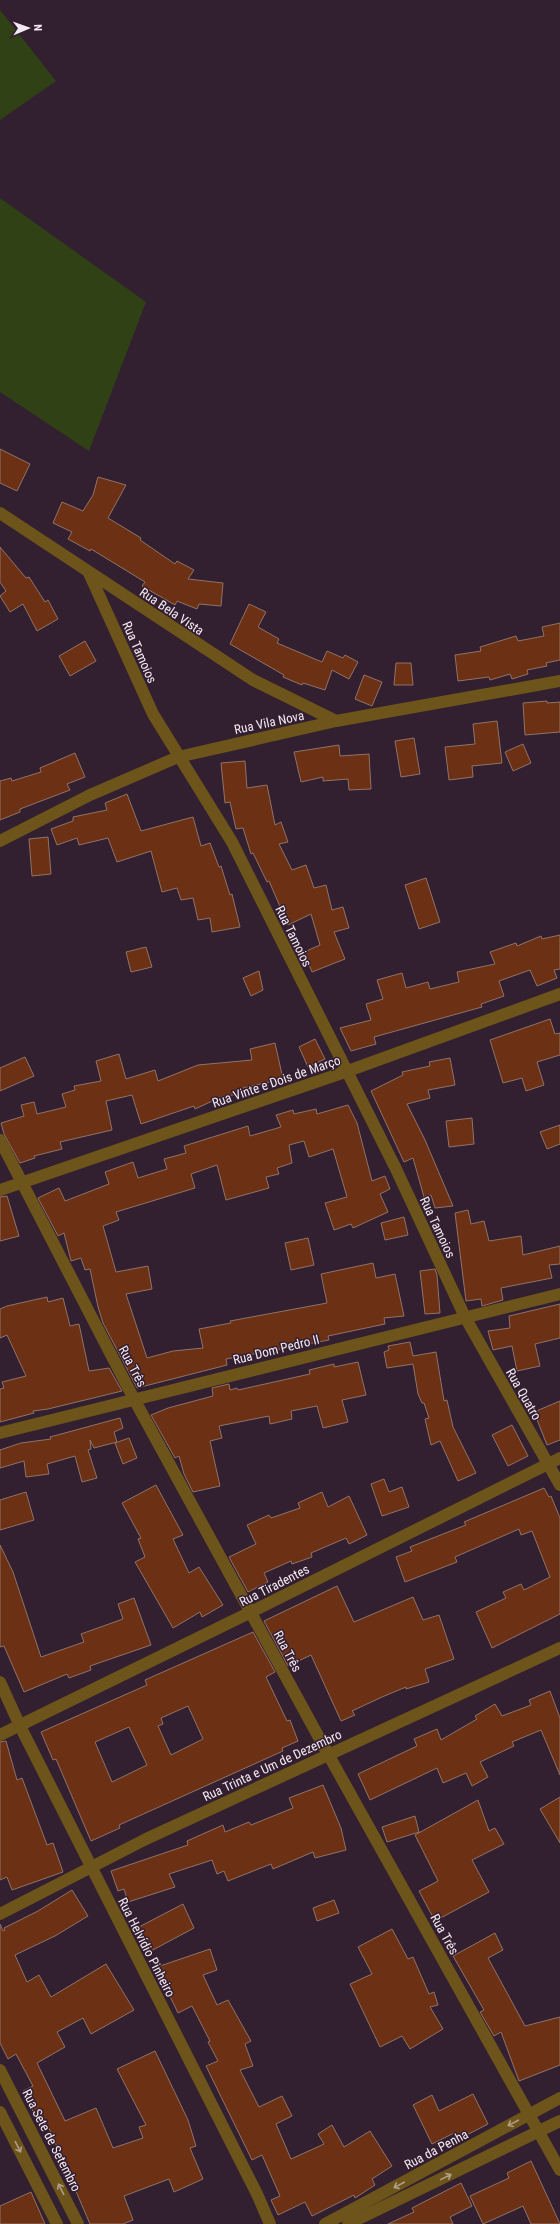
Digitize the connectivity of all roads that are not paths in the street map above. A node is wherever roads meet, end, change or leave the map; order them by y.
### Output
1 (0, 513) edge
2 (89, 573) junction
3 (560, 681) edge
4 (294, 702) junction
5 (336, 722) junction
6 (320, 725) junction
7 (178, 756) junction
8 (0, 841) edge
9 (560, 994) edge
10 (346, 1072) junction
11 (0, 1140) edge
12 (22, 1184) junction
13 (0, 1190) edge
14 (560, 1294) edge
15 (464, 1317) junction
16 (134, 1399) junction
17 (0, 1433) edge
18 (560, 1458) edge
19 (548, 1464) junction
20 (560, 1485) edge
21 (251, 1612) junction
22 (560, 1648) edge
23 (0, 1682) edge
24 (20, 1726) junction
25 (0, 1734) edge
26 (328, 1754) junction
27 (90, 1866) junction
28 (0, 1914) edge
29 (0, 2070) edge
30 (560, 2098) edge
31 (0, 2112) edge
32 (530, 2114) junction
33 (560, 2121) edge
34 (540, 2132) junction
35 (560, 2170) edge
36 (57, 2224) edge
37 (78, 2224) edge
38 (270, 2224) edge
39 (325, 2224) edge
40 (348, 2224) edge

1 - 2 street, Rua Bela Vista
2 - 4 street, Rua Bela Vista
2 - 7 street, Rua Tamoios
3 - 5 street, Rua Vila Nova
4 - 5 street, Rua Bela Vista
4 - 6 street
5 - 6 street, Rua Vila Nova
6 - 7 street, Rua Vila Nova
7 - 8 street, Rua Vila Nova
7 - 10 street, Rua Tamoios
9 - 10 street, Rua Vinte e Dois de Março
10 - 12 street, Rua Vinte e Dois de Março
10 - 15 street, Rua Tamoios
11 - 12 street, Rua Três
12 - 13 street, Rua Vinte e Dois de Março
12 - 16 street, Rua Três
14 - 15 street, Rua Dom Pedro II
15 - 16 street, Rua Dom Pedro II
15 - 19 street, Rua Quatro
16 - 17 street, Rua Dom Pedro II
16 - 21 street, Rua Três
18 - 19 street, Rua Tiradentes
19 - 20 street, Rua Quatro
19 - 21 street, Rua Tiradentes
21 - 24 street, Rua Tiradentes
21 - 26 street, Rua Três
22 - 26 street, Rua Trinta e Um de Dezembro
23 - 24 street, Rua Helvídio Pinheiro
24 - 25 street, Rua Tiradentes
24 - 27 street, Rua Helvídio Pinheiro
26 - 27 street, Rua Trinta e Um de Dezembro
26 - 32 street, Rua Três
27 - 28 street, Rua Trinta e Um de Dezembro
27 - 38 street, Rua Helvídio Pinheiro
37 -> 29 street, Rua Sete de Setembro
30 - 32 street, Rua da Penha
31 -> 36 street
32 - 34 street, Rua Três
32 -> 39 street, Rua da Penha
33 - 34 street
34 - 35 street, Rua Três
40 -> 34 street

